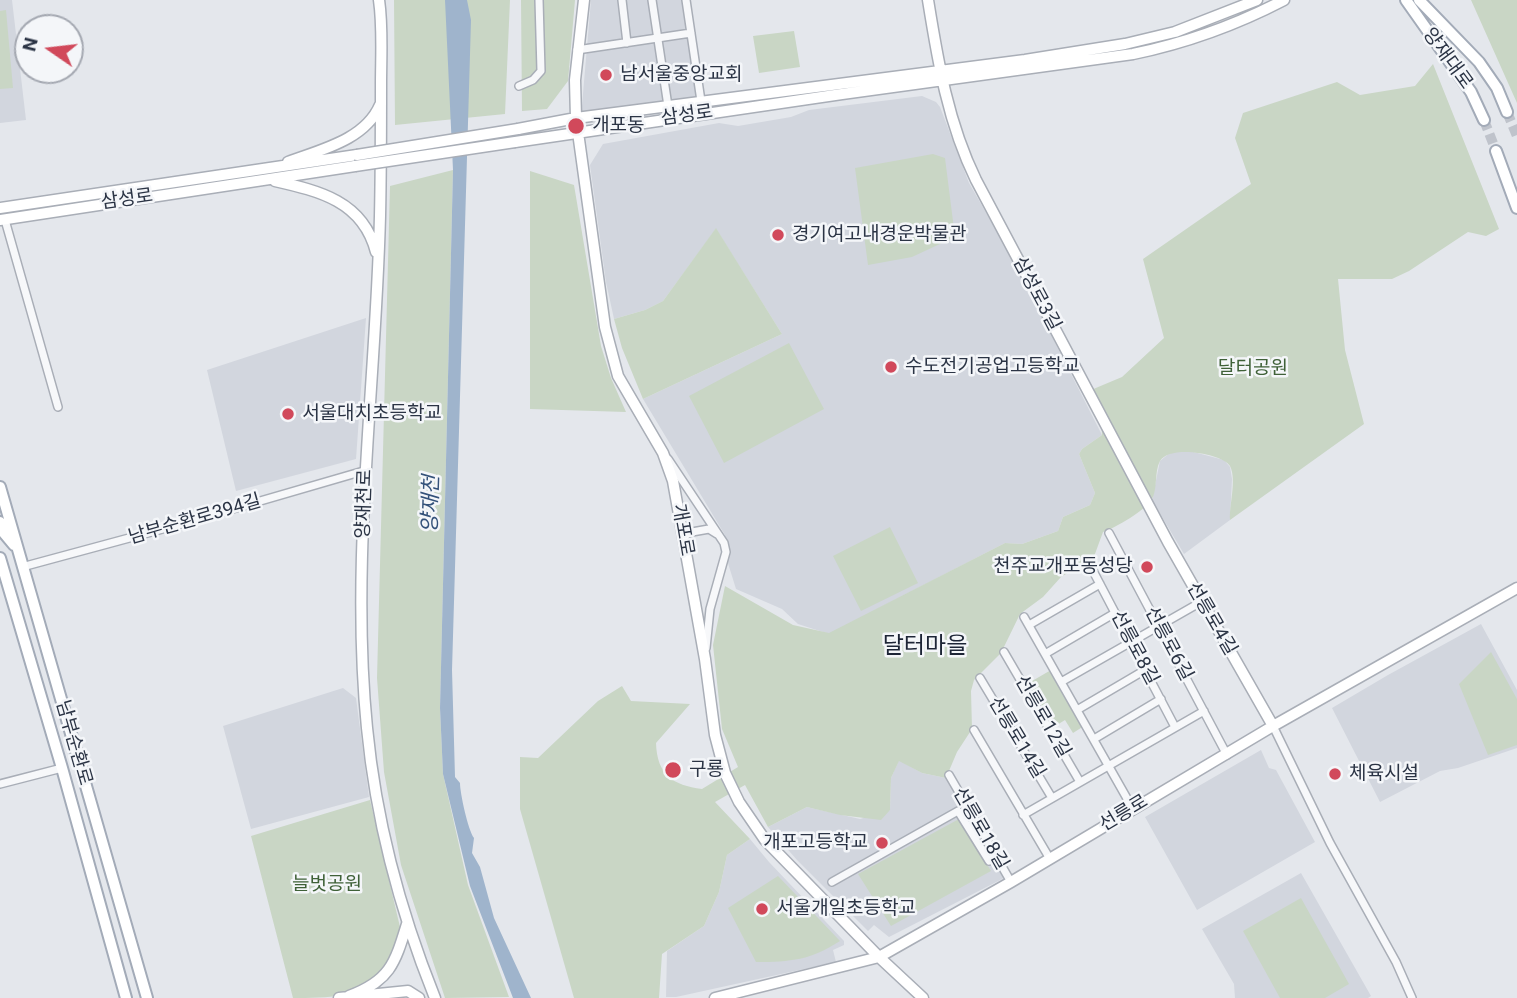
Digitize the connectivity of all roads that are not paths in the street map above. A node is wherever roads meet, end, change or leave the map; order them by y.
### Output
1 (379, 0) edge
2 (539, 0) edge
3 (584, 0) edge
4 (622, 0) edge
5 (652, 0) edge
6 (686, 0) edge
7 (928, 0) edge
8 (1258, 0) edge
9 (1284, 0) edge
10 (1406, 0) edge
11 (1419, 0) edge
12 (691, 33) junction
13 (658, 38) junction
14 (627, 43) junction
15 (577, 50) junction
16 (939, 70) junction
17 (942, 81) junction
18 (519, 86) dead end
19 (701, 101) junction
20 (381, 102) junction
21 (668, 106) junction
22 (1507, 112) tunnel mouth
23 (576, 118) junction
24 (1484, 120) tunnel mouth
25 (577, 133) junction
26 (1496, 152) tunnel mouth
27 (356, 161) junction
28 (267, 174) junction
29 (0, 208) edge
30 (1517, 208) edge
31 (3, 220) edge
32 (379, 264) junction
33 (58, 407) dead end
34 (663, 453) junction
35 (367, 470) junction
36 (0, 487) edge
37 (1152, 511) joint
38 (0, 522) edge
39 (1109, 533) dead end
40 (684, 537) junction
41 (720, 537) junction
42 (16, 547) junction
43 (0, 558) edge
44 (22, 567) junction
45 (1092, 569) dead end
46 (1100, 584) junction
47 (4, 586) edge
48 (1517, 588) edge
49 (1201, 602) junction
50 (1115, 613) junction
51 (1024, 617) dead end
52 (1028, 625) junction
53 (1159, 626) junction
54 (1130, 642) junction
55 (1004, 652) dead end
56 (1045, 654) junction
57 (705, 659) junction
58 (1145, 670) junction
59 (980, 678) dead end
60 (1061, 682) junction
61 (1161, 699) junction
62 (1077, 710) junction
63 (1204, 711) junction
64 (1273, 726) junction
65 (1175, 727) junction
66 (974, 730) dead end
67 (1094, 739) junction
68 (1227, 755) junction
69 (1109, 766) junction
70 (62, 768) junction
71 (949, 775) dead end
72 (1080, 782) junction
73 (0, 784) edge
74 (1052, 798) junction
75 (1133, 809) junction
76 (1023, 815) junction
77 (993, 859) dead end
78 (1049, 859) junction
79 (832, 882) dead end
80 (1011, 882) junction
81 (407, 924) junction
82 (880, 957) junction
83 (344, 997) edge
84 (126, 998) edge
85 (147, 998) edge
86 (419, 998) edge
87 (435, 998) edge
88 (715, 998) edge
89 (923, 998) edge
90 (1412, 998) edge

1 - 20 street, 양재천로
2 - 18 street
3 - 15 street, 개포로
4 - 14 street
5 - 13 street
6 - 12 street
7 - 16 street, 삼성로3길
8 - 16 street, 삼성로
9 - 17 street, 삼성로
10 - 24 main road, 양재대로
11 - 22 main road, 양재대로
12 - 13 street
12 - 19 street
13 - 14 street
13 - 21 street
14 - 15 street
15 - 23 street, 개포로
16 - 17 street, 삼성로3길
16 - 19 street, 삼성로
17 - 25 street, 삼성로
17 - 37 street, 삼성로3길
19 - 21 street, 삼성로
20 - 28 street
20 - 32 street, 양재천로
21 - 23 street, 삼성로
23 - 25 street, 개포로
23 - 27 street, 삼성로, bridge
25 - 27 street, 삼성로, bridge
25 - 34 street, 개포로
26 - 30 main road
27 - 28 street, 삼성로
28 - 29 street, 삼성로
28 - 31 street, 삼성로
28 - 32 street
31 - 33 street
32 - 35 street, 양재천로
34 - 40 street, 개포로
34 - 41 street
35 - 44 street, 남부순환로394길
35 - 81 street, 양재천로
36 - 42 main road, 남부순환로
37 - 49 street, 선릉로4길
38 - 42 main road
39 - 53 street, 선릉로6길
40 - 41 street
40 - 57 street, 개포로
41 - 57 street
42 - 44 main road, 남부순환로
43 - 47 main road, 남부순환로
44 - 85 main road, 남부순환로
45 - 46 street, 선릉로8길
46 - 50 street, 선릉로8길
46 - 52 street
47 - 70 main road, 남부순환로
48 - 64 street, 선릉로
49 - 53 street
49 - 64 street, 선릉로4길
50 - 54 street, 선릉로8길
50 - 56 street
51 - 52 street
52 - 56 street
53 - 54 street
53 - 63 street, 선릉로6길
54 - 58 street, 선릉로8길
54 - 60 street
55 - 72 street, 선릉로12길
56 - 60 street
57 - 82 street, 개포로
58 - 61 street, 선릉로8길
58 - 62 street
59 - 74 street, 선릉로14길
60 - 62 street
61 - 65 street, 선릉로8길
61 - 67 street
62 - 67 street
63 - 65 street
63 - 68 street, 선릉로6길
64 - 68 street, 선릉로
64 - 90 street
65 - 69 street
66 - 76 street
67 - 69 street
68 - 75 street, 선릉로
69 - 72 street
69 - 75 street
70 - 73 street
70 - 84 main road, 남부순환로
71 - 80 street, 선릉로18길
72 - 74 street
74 - 76 street
75 - 78 street, 선릉로
76 - 78 street
77 - 79 street
78 - 80 street, 선릉로
80 - 82 street, 선릉로
81 - 83 street
81 - 87 street, 양재천로
82 - 88 street, 선릉로
82 - 89 street, 개포로
83 - 86 street

